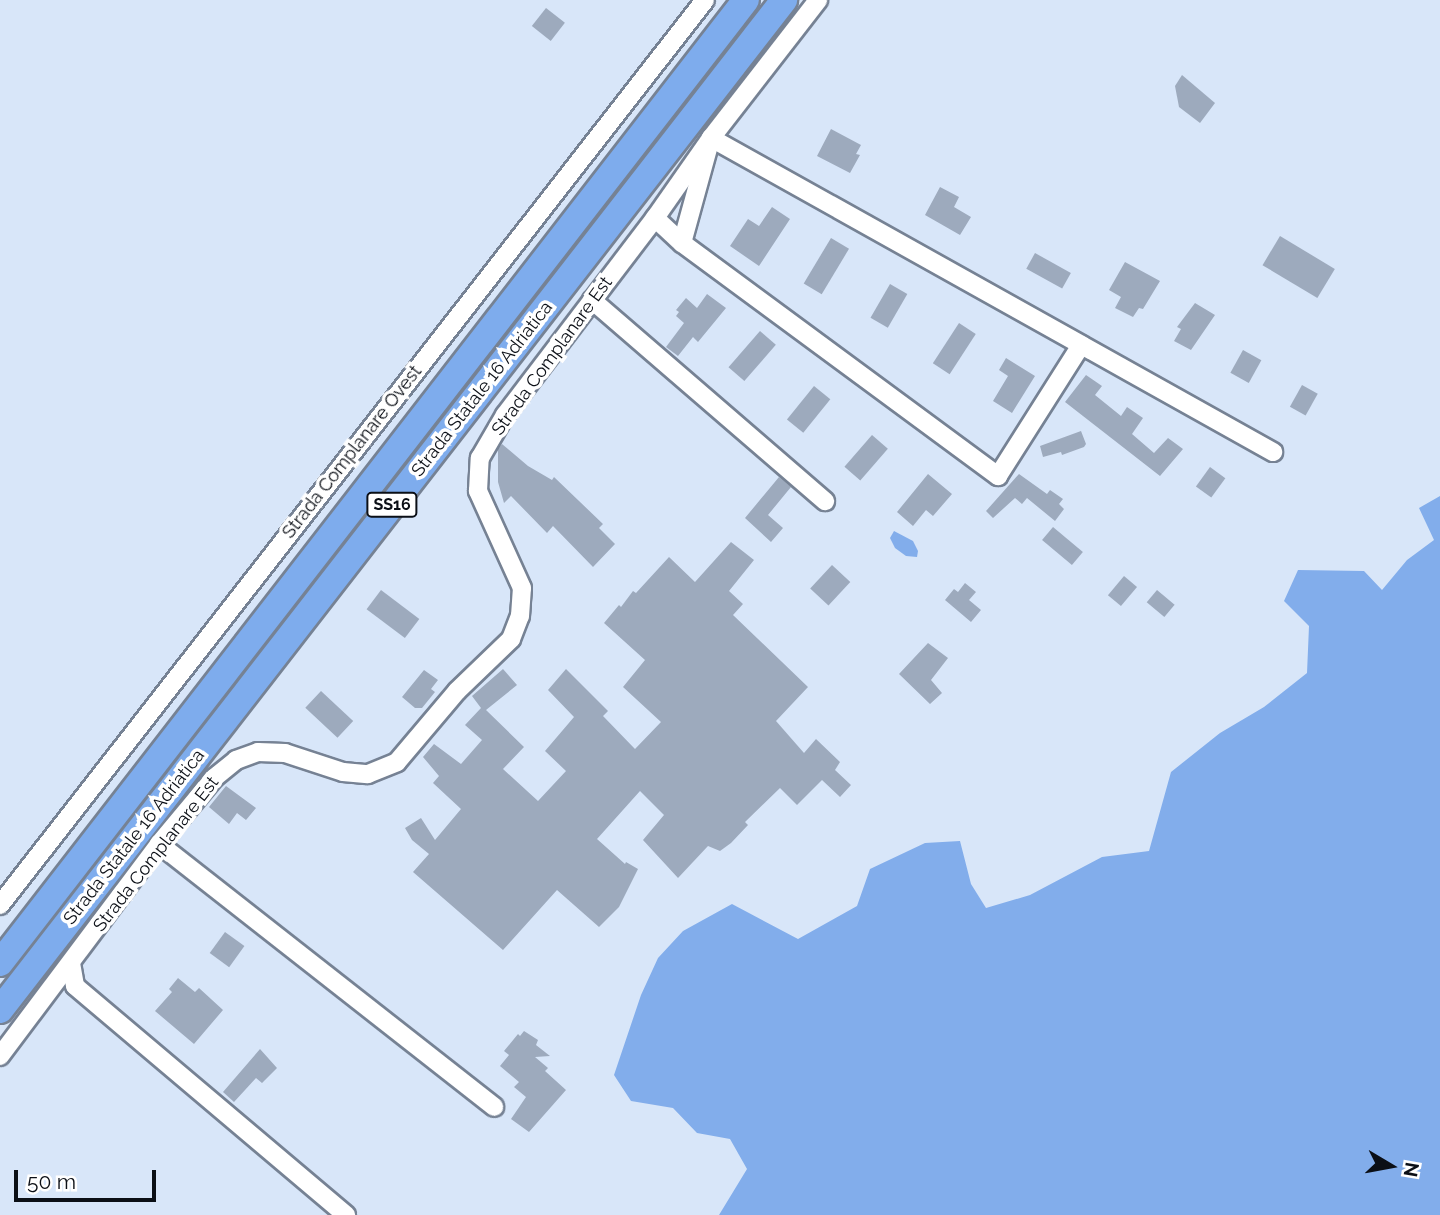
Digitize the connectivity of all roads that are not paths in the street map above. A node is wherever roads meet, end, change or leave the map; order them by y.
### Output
1 (705, 0) edge
2 (747, 0) edge
3 (784, 0) edge
4 (818, 0) edge
5 (710, 138) junction
6 (655, 218) junction
7 (682, 243) junction
8 (592, 300) junction
9 (1081, 345) junction
10 (1273, 452) dead end
11 (825, 501) dead end
12 (159, 844) junction
13 (0, 905) edge
14 (0, 963) edge
15 (71, 963) junction
16 (0, 1010) edge
17 (0, 1056) edge
18 (494, 1107) dead end
19 (346, 1215) edge

1 - 13 street, Strada Complanare Ovest
2 - 14 highway, Strada Statale 16 Adriatica / SS16
3 - 16 highway, Strada Statale 16 Adriatica / SS16
4 - 5 street, Strada Complanare Est
5 - 6 street, Strada Complanare Est
5 - 7 street
5 - 9 street
6 - 7 street
6 - 8 street, Strada Complanare Est
7 - 9 street
8 - 11 street
8 - 12 street, Strada Complanare Est
9 - 10 street
12 - 15 street, Strada Complanare Est
12 - 18 street
15 - 17 street, Strada Complanare Est
15 - 19 street

